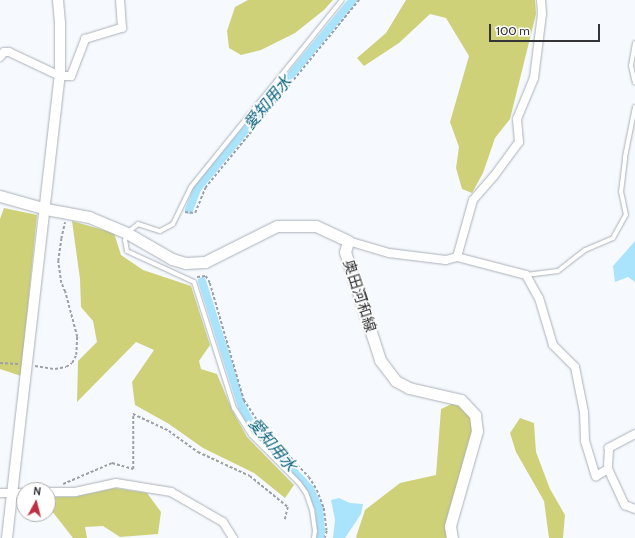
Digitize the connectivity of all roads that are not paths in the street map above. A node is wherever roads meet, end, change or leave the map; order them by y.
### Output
1 (58, 0) edge
2 (120, 0) edge
3 (342, 0) edge
4 (541, 0) edge
5 (635, 43) edge
6 (0, 57) edge
7 (60, 76) junction
8 (635, 83) edge
9 (635, 106) edge
10 (0, 196) edge
11 (46, 208) junction
12 (127, 234) junction
13 (348, 241) junction
14 (457, 257) junction
15 (526, 275) junction
16 (635, 434) edge
17 (608, 469) junction
18 (56, 492) edge
19 (0, 493) edge
20 (12, 493) junction
21 (16, 493) edge
22 (635, 509) edge
23 (6, 538) edge
24 (233, 538) edge
25 (314, 538) edge
26 (452, 538) edge

1 - 7 street
2 - 7 street
3 - 12 lane
4 - 14 street
5 - 8 lane
6 - 7 street
7 - 11 street
9 - 15 lane
10 - 11 main road, 奥田河和線
11 - 12 main road, 奥田河和線
11 - 20 street
12 - 13 main road, 奥田河和線
12 - 25 lane
13 - 14 street
13 - 26 main road, 奥田河和線
14 - 15 street
15 - 17 street
16 - 17 street
17 - 22 street
18 - 24 street
19 - 20 street
20 - 21 street
20 - 23 street

